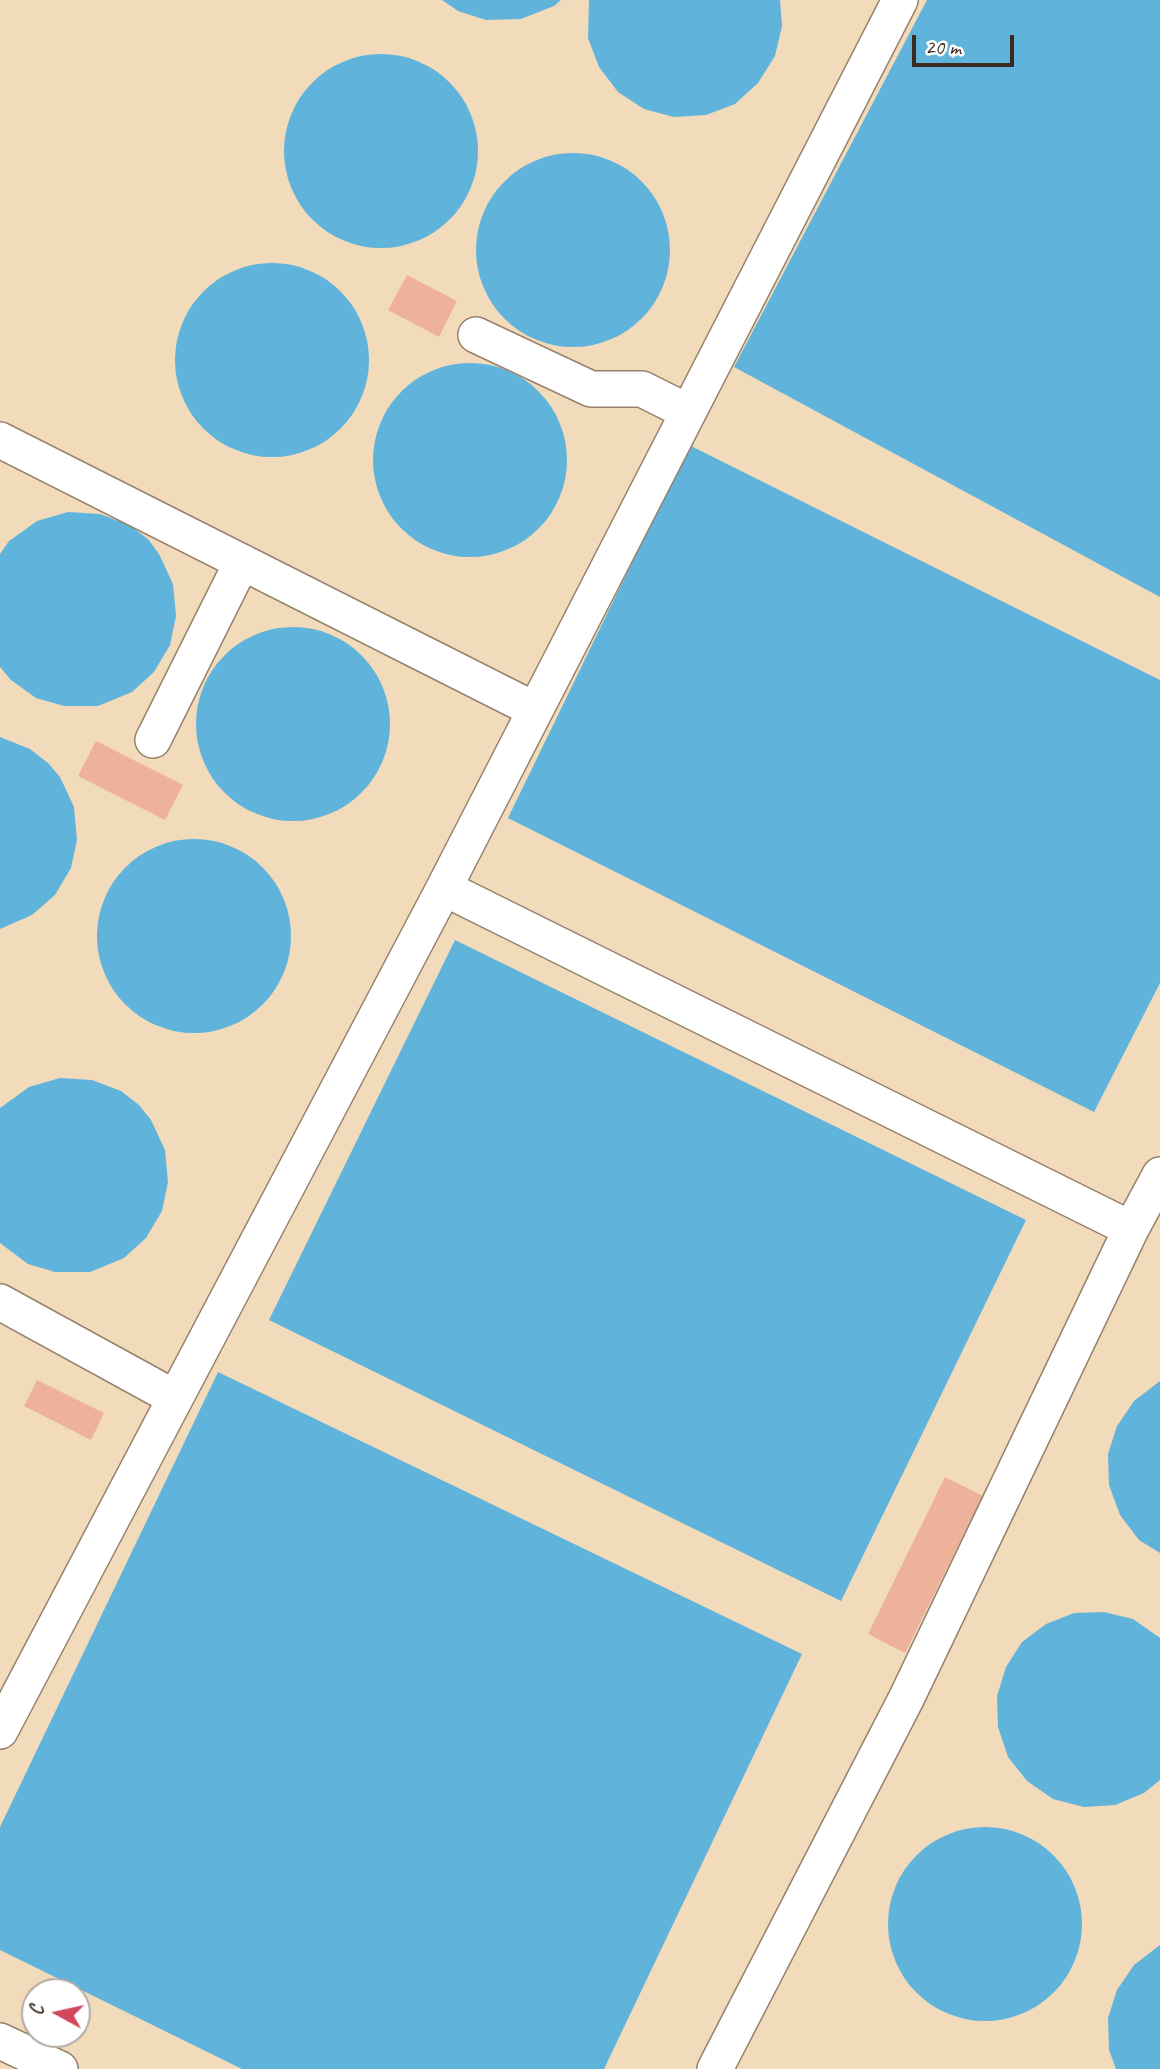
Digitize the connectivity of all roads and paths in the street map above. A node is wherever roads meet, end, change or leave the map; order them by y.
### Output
1 (900, 0) edge
2 (476, 335) dead end
3 (688, 412) junction
4 (0, 440) edge
5 (242, 562) junction
6 (535, 710) junction
7 (153, 740) dead end
8 (444, 888) junction
9 (1160, 1175) edge
10 (1131, 1229) junction
11 (0, 1302) edge
12 (175, 1398) junction
13 (0, 1731) edge
14 (0, 2041) edge
15 (60, 2069) edge
16 (715, 2069) edge

1 - 3 lane
2 - 3 lane
3 - 6 lane
4 - 5 lane
5 - 6 lane
5 - 7 lane
6 - 8 lane
8 - 10 lane
8 - 12 lane
9 - 10 lane
10 - 16 lane
11 - 12 lane
12 - 13 lane
14 - 15 lane

